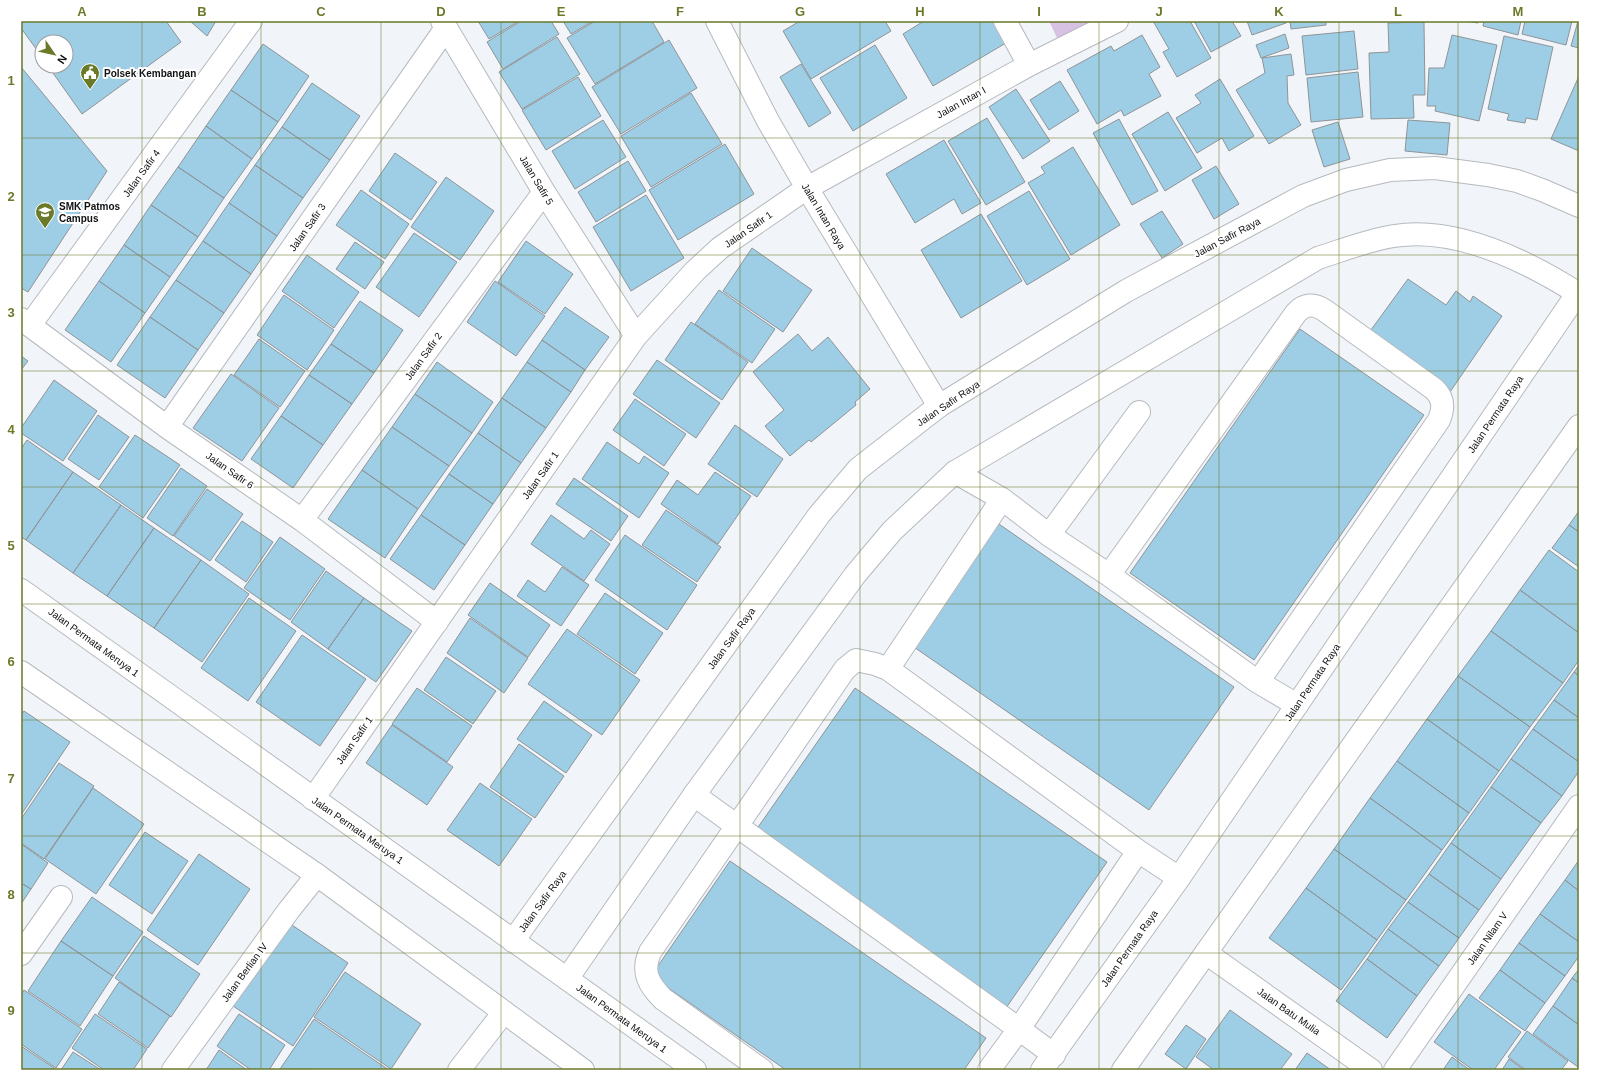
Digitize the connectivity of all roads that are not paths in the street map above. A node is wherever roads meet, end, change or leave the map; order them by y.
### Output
1 (251, 21) edge
2 (717, 21) edge
3 (1005, 21) edge
4 (1117, 21) edge
5 (444, 25) edge
6 (1029, 65) junction
7 (806, 188) junction
8 (544, 192) junction
9 (1579, 206) edge
10 (1579, 292) edge
11 (26, 322) edge
12 (636, 336) junction
13 (939, 406) junction
14 (1139, 412) dead end
15 (1579, 426) edge
16 (167, 427) junction
17 (955, 472) junction
18 (1002, 499) junction
19 (302, 520) junction
20 (1049, 534) junction
21 (1109, 574) junction
22 (21, 590) edge
23 (438, 622) junction
24 (888, 669) junction
25 (21, 672) edge
26 (1258, 682) junction
27 (1297, 705) junction
28 (694, 795) junction
29 (313, 799) junction
30 (1579, 806) edge
31 (737, 826) junction
32 (1138, 851) junction
33 (316, 875) junction
34 (1179, 878) junction
35 (61, 897) dead end
36 (513, 941) junction
37 (1206, 953) junction
38 (21, 954) edge
39 (567, 979) junction
40 (504, 1012) junction
41 (1020, 1029) junction
42 (1048, 1062) edge
43 (173, 1070) edge
44 (459, 1070) edge
45 (583, 1070) edge
46 (695, 1070) edge
47 (762, 1070) edge
48 (989, 1070) edge
49 (1123, 1070) edge
50 (1371, 1070) edge
51 (1395, 1070) edge

1 - 11 street, Jalan Safir 4
2 - 7 street, Jalan Intan Raya
3 - 6 street
4 - 6 street, Jalan Intan I
5 - 8 street, Jalan Safir 5
5 - 16 street, Jalan Safir 3
6 - 7 street, Jalan Intan I
7 - 12 street, Jalan Safir 1
7 - 13 street, Jalan Intan Raya
8 - 12 street, Jalan Safir 5
8 - 19 street, Jalan Safir 2
9 - 13 street, Jalan Safir Raya
10 - 17 street
10 - 27 street, Jalan Permata Raya
11 - 16 street, Jalan Safir 6
12 - 23 street, Jalan Safir 1
13 - 36 street, Jalan Safir Raya
14 - 20 street
15 - 37 street
16 - 19 street, Jalan Safir 6
17 - 18 street
17 - 28 street
18 - 20 street
18 - 24 street
19 - 23 street, Jalan Safir 6
20 - 21 street
21 - 26 street
21 - 26 street
22 - 29 street, Jalan Permata Meruya 1
23 - 29 street, Jalan Safir 1
24 - 31 street
24 - 32 street
25 - 33 street
26 - 27 street
27 - 34 street, Jalan Permata Raya
28 - 31 street
28 - 39 street
29 - 36 street, Jalan Permata Meruya 1
30 - 51 street, Jalan Nilam V
31 - 41 street
31 - 47 street
32 - 34 street
32 - 41 street
33 - 40 street
33 - 43 street, Jalan Berlian IV
34 - 42 street, Jalan Permata Raya
35 - 38 street
36 - 39 street, Jalan Permata Meruya 1
37 - 49 street
37 - 50 street, Jalan Batu Mulia
39 - 46 street, Jalan Permata Meruya 1
40 - 44 street
40 - 45 street
41 - 42 street
41 - 48 street

